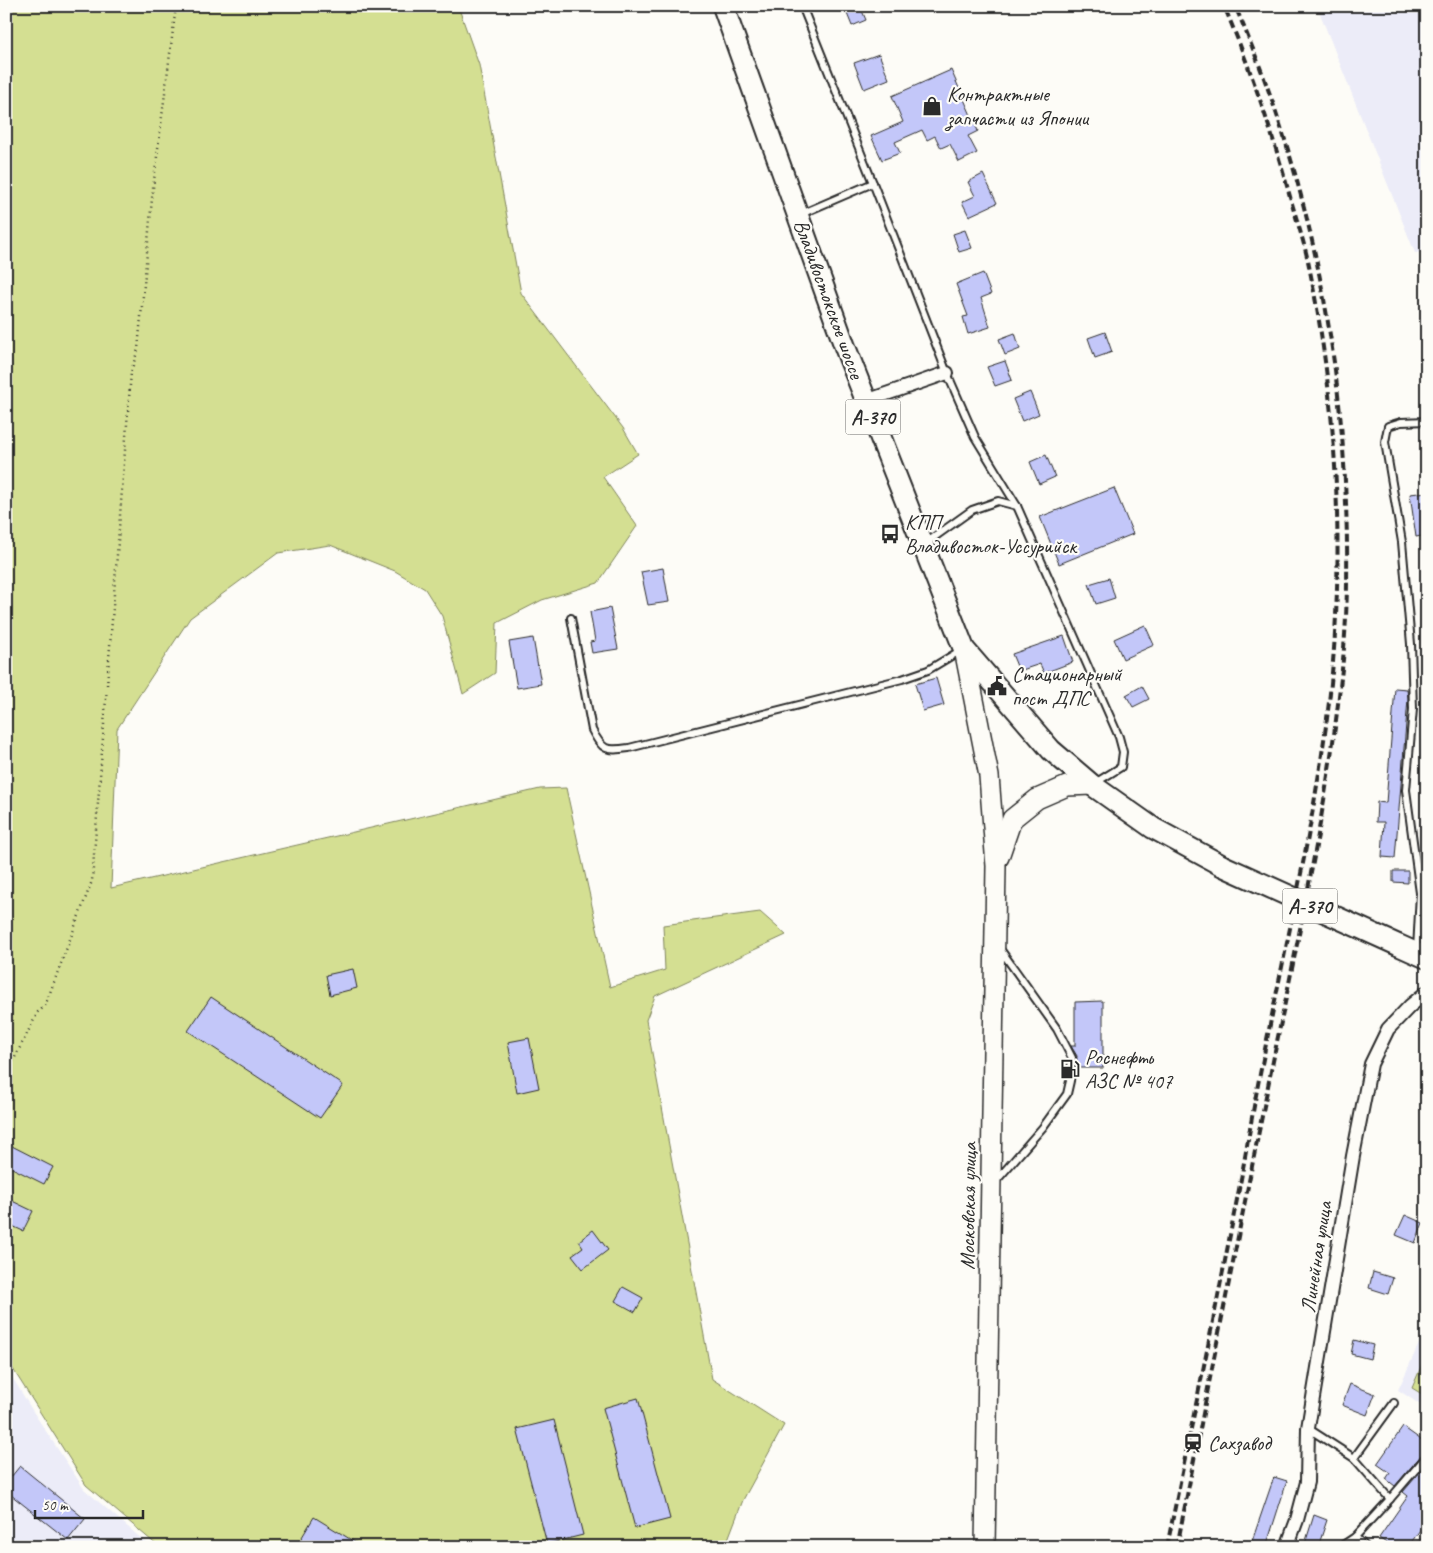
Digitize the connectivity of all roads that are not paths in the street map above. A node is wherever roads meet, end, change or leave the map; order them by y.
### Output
1 (723, 6) edge
2 (802, 6) edge
3 (873, 183) junction
4 (798, 215) junction
5 (947, 374) junction
6 (866, 401) junction
7 (1427, 421) edge
8 (1018, 506) junction
9 (923, 545) junction
10 (571, 618) dead end
11 (964, 649) junction
12 (1092, 785) junction
13 (996, 866) junction
14 (995, 942) junction
15 (1422, 956) edge
16 (1427, 992) edge
17 (992, 1186) junction
18 (1394, 1403) dead end
19 (1308, 1428) junction
20 (1427, 1456) edge
21 (1354, 1458) junction
22 (1390, 1499) junction
23 (1356, 1537) junction
24 (1427, 1538) edge
25 (984, 1547) edge
26 (1287, 1547) edge
27 (1340, 1547) edge
28 (1366, 1547) edge
29 (1420, 1547) edge

1 - 4 highway, Владивостокское шоссе / А-370
2 - 3 lane
3 - 4 lane
3 - 5 lane
4 - 6 highway, Владивостокское шоссе / А-370
5 - 6 street
5 - 8 lane
6 - 9 highway, Владивостокское шоссе / А-370
7 - 15 lane
8 - 9 lane
8 - 12 lane
9 - 11 highway, Владивостокское шоссе / А-370
10 - 11 lane
11 - 12 highway, Владивостокское шоссе / А-370
11 - 13 main road, Московская улица
12 - 13 main road, Московская улица
12 - 15 highway, Владивостокское шоссе / А-370, bridge
13 - 14 main road, Московская улица
14 - 17 main road, Московская улица
14 - 17 lane
16 - 19 street, Линейная улица
17 - 25 main road, Московская улица
18 - 21 lane
19 - 21 lane
19 - 26 street, Линейная улица
20 - 22 lane
21 - 22 lane
22 - 23 lane
23 - 27 lane
23 - 28 lane
24 - 29 lane

